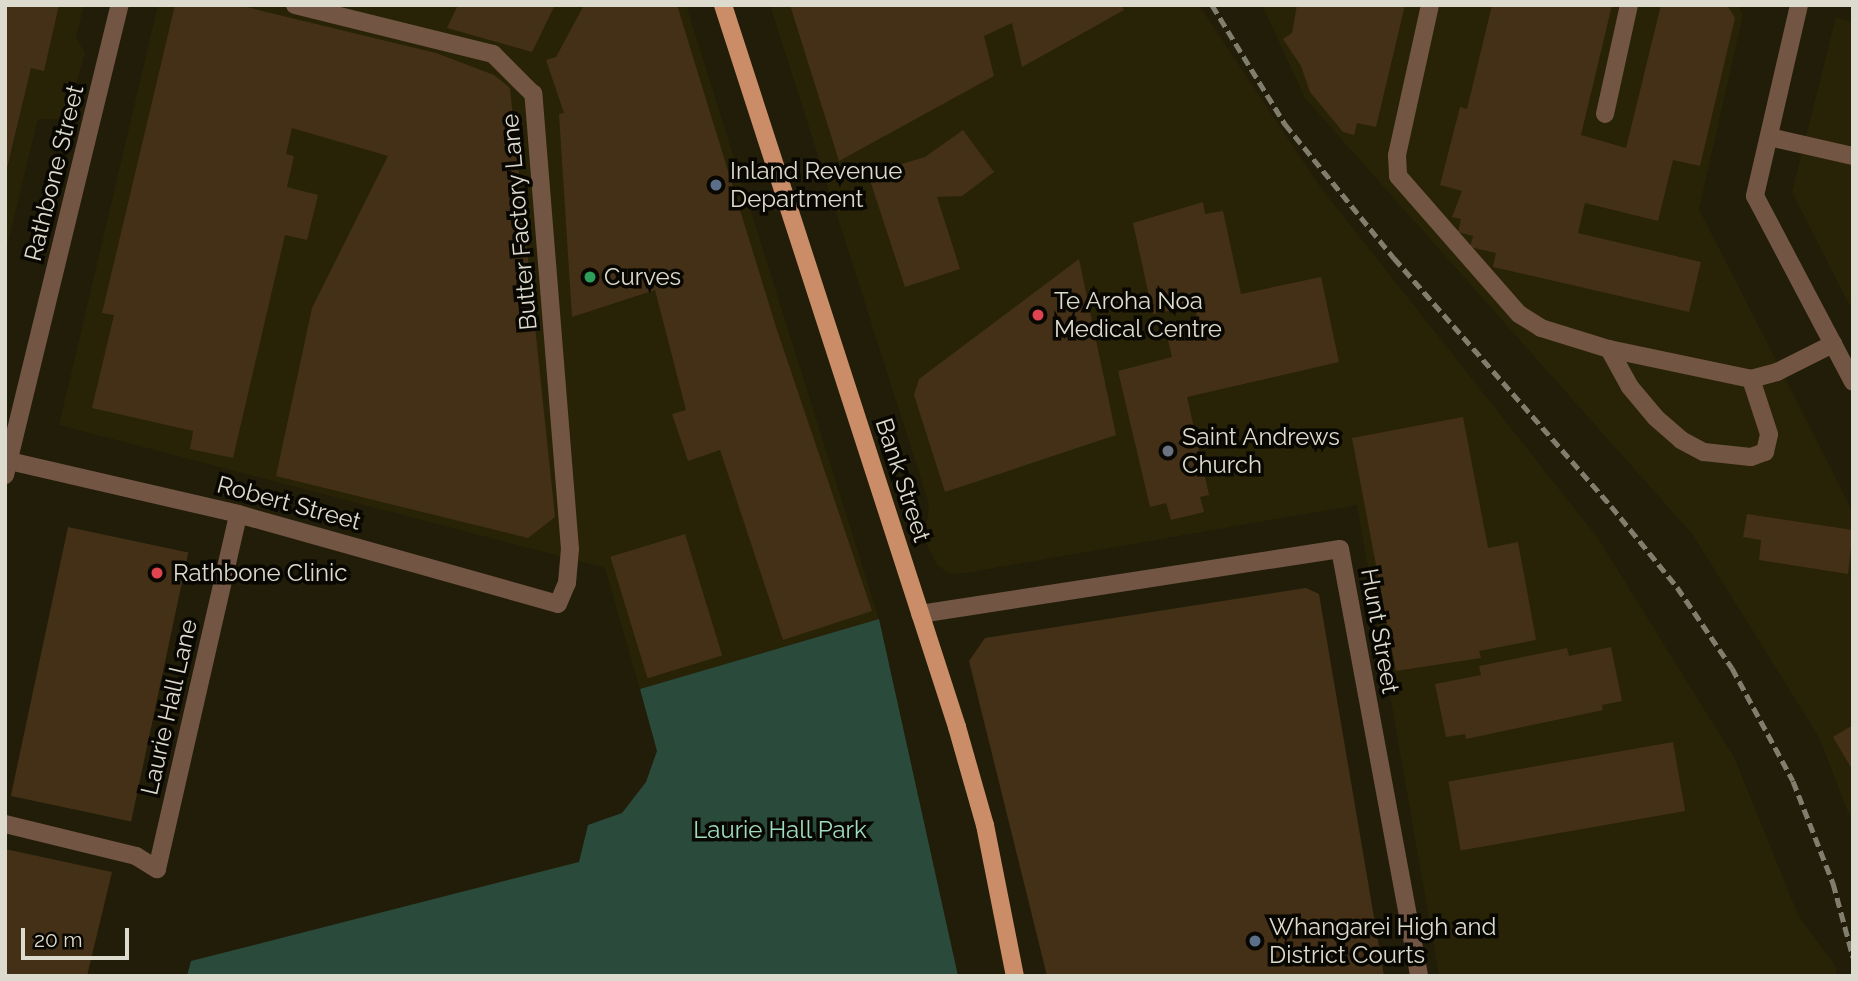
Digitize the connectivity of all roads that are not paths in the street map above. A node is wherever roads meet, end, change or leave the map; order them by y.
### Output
1 (121, 5) edge
2 (295, 5) edge
3 (723, 5) edge
4 (1430, 5) edge
5 (1629, 5) edge
6 (1799, 5) edge
7 (1605, 114) dead end
8 (1769, 137) junction
9 (1853, 156) edge
10 (1833, 344) junction
11 (1609, 349) junction
12 (1751, 379) junction
13 (1853, 382) edge
14 (6, 465) edge
15 (238, 514) junction
16 (558, 604) joint
17 (920, 614) junction
18 (5, 824) edge
19 (1015, 976) edge
20 (1419, 976) edge

1 - 14 street, Rathbone Street
2 - 16 street, Butter Factory Lane
3 - 17 main road, Bank Street
4 - 11 street
5 - 7 street
6 - 8 street
8 - 9 street
8 - 10 street
10 - 12 street
10 - 13 street
11 - 12 street
11 - 12 street
14 - 15 street, Robert Street
15 - 16 street, Robert Street
15 - 18 street, Laurie Hall Lane
17 - 19 main road, Bank Street
17 - 20 street, Hunt Street

